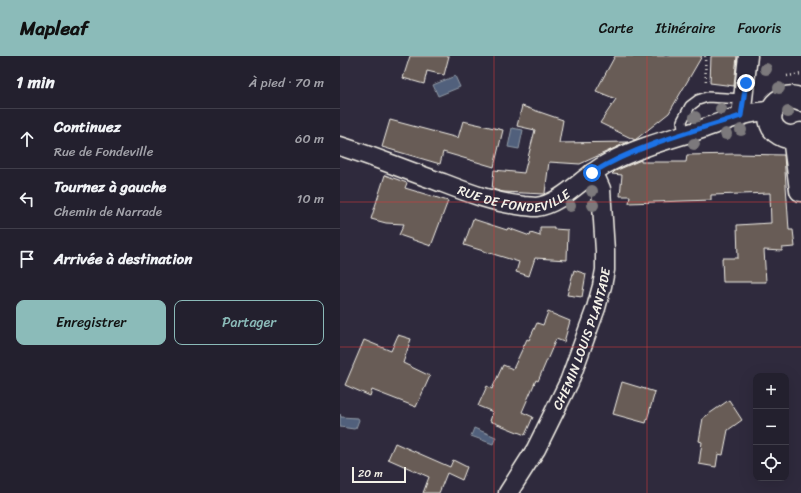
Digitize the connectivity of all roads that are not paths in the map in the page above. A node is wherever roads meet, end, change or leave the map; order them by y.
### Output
1 (748, 56) edge
2 (801, 100) edge
3 (742, 108) junction
4 (771, 111) junction
5 (684, 135) junction
6 (797, 136) edge
7 (340, 146) edge
8 (592, 173) junction
9 (801, 190) edge
10 (508, 493) edge

1 - 3 street
2 - 4 street
3 - 4 street, RUE DE FONDEVILLE
3 - 5 street, RUE DE FONDEVILLE
3 - 5 lane
4 - 6 street
5 - 8 street, RUE DE FONDEVILLE
6 - 9 street
7 - 8 street, RUE DE FONDEVILLE
8 - 10 street, CHEMIN LOUIS PLANTADE

